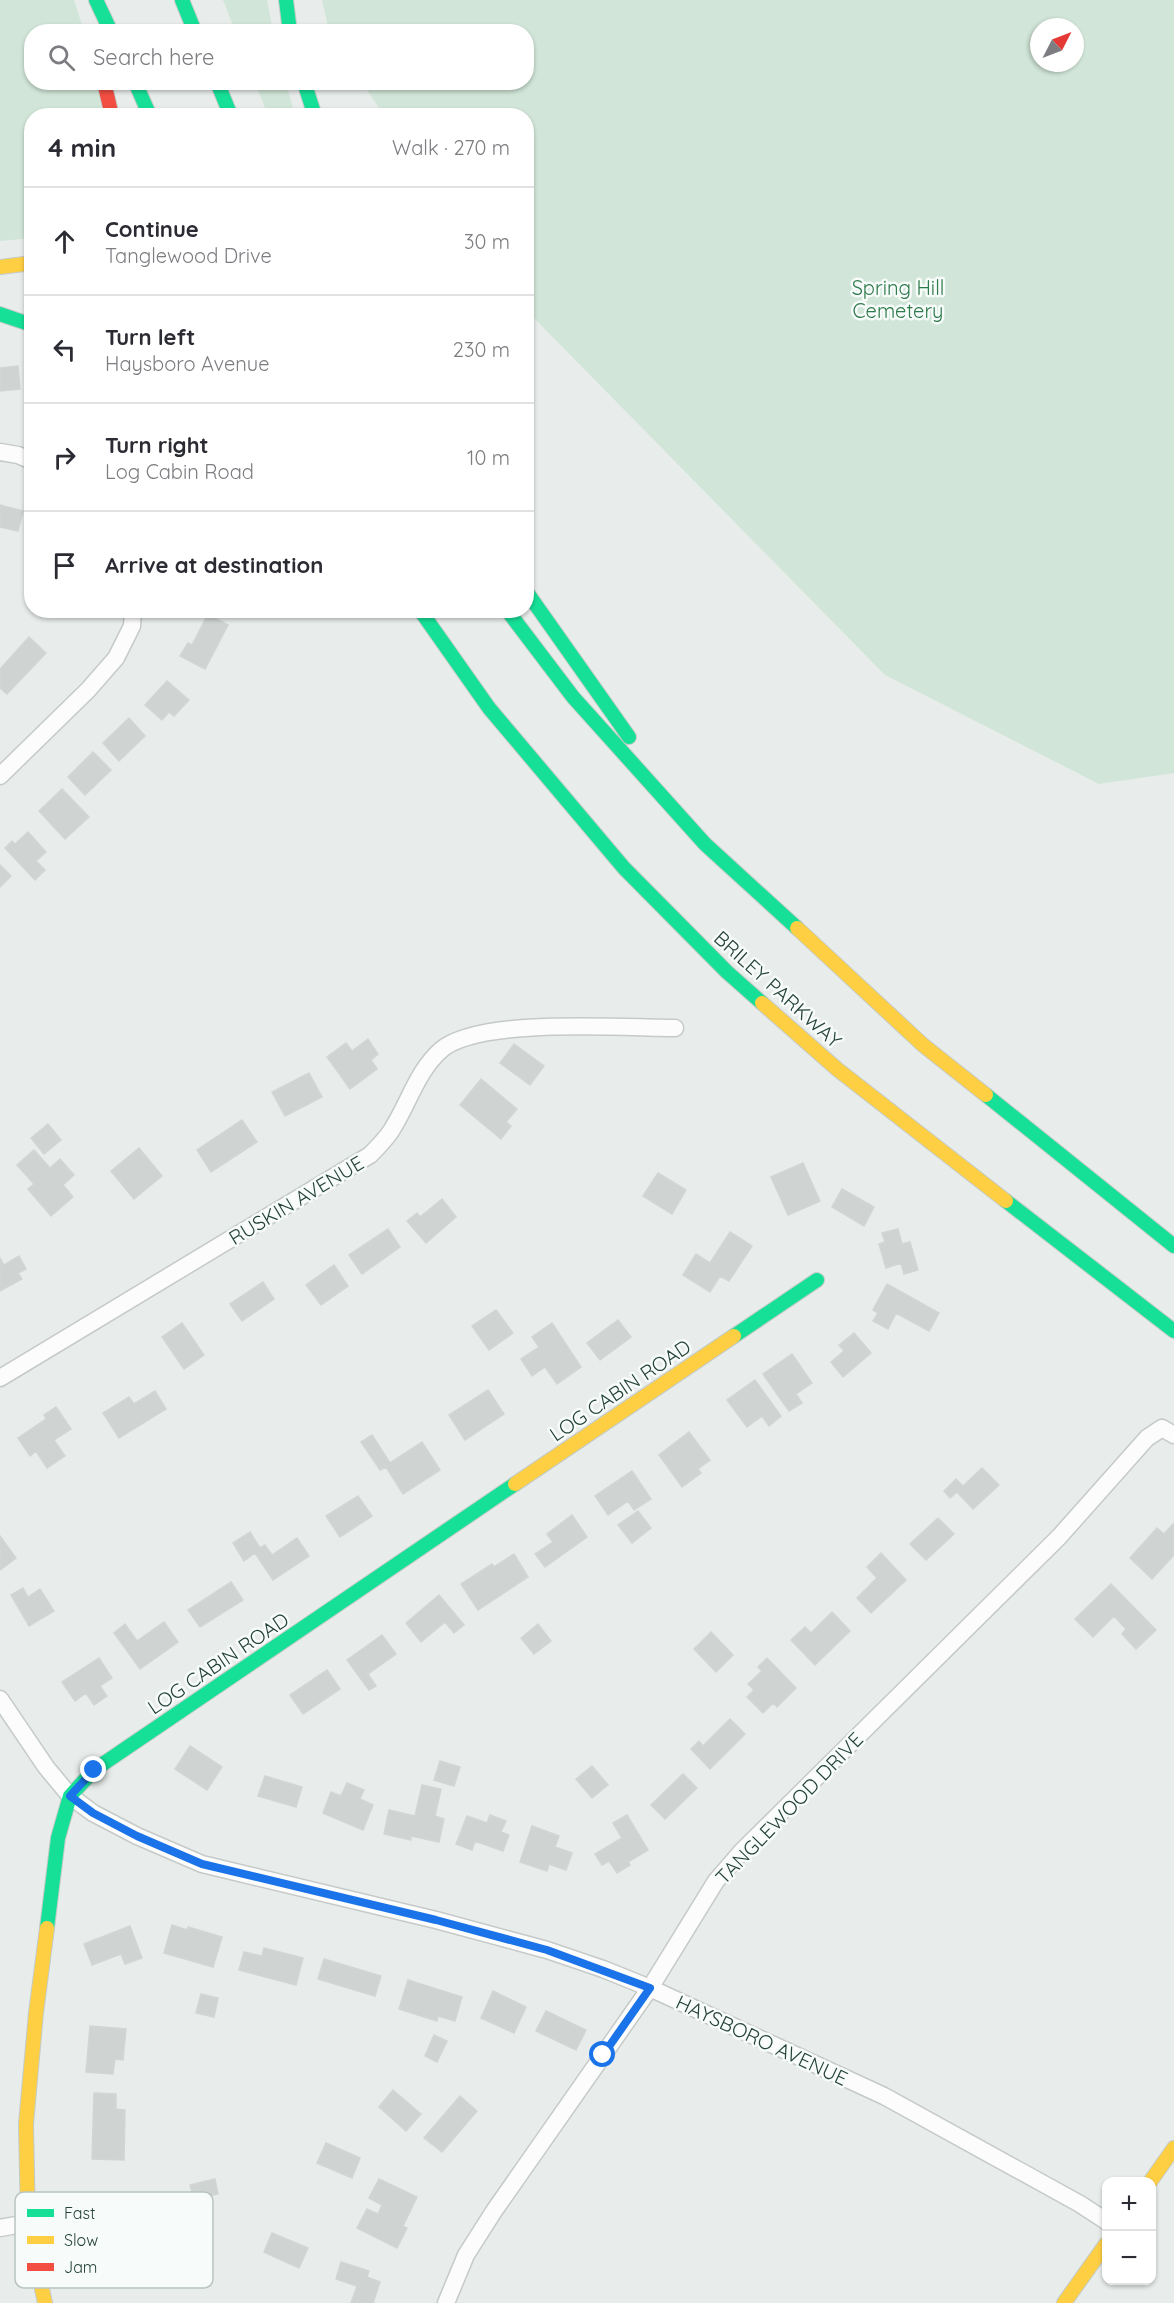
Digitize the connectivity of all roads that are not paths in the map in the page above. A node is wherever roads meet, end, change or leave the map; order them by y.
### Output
1 (182, 0) edge
2 (286, 0) edge
3 (89, 4) edge
4 (105, 24) edge
5 (192, 24) edge
6 (289, 24) edge
7 (106, 90) edge
8 (139, 90) edge
9 (220, 90) edge
10 (307, 90) edge
11 (110, 108) edge
12 (146, 108) edge
13 (228, 108) edge
14 (312, 108) edge
15 (24, 264) edge
16 (0, 267) edge
17 (0, 314) edge
18 (24, 322) edge
19 (0, 452) edge
20 (24, 458) edge
21 (534, 602) edge
22 (132, 618) edge
23 (426, 618) edge
24 (513, 618) edge
25 (420, 635) dead end
26 (489, 708) junction
27 (0, 776) edge
28 (705, 844) junction
29 (675, 1028) dead end
30 (1174, 1246) edge
31 (817, 1280) dead end
32 (1174, 1331) edge
33 (0, 1378) edge
34 (1168, 1432) edge
35 (0, 1699) edge
36 (70, 1796) junction
37 (650, 1988) junction
38 (1174, 2148) edge
39 (1153, 2177) edge
40 (27, 2192) edge
41 (1102, 2218) edge
42 (15, 2225) edge
43 (0, 2228) edge
44 (1102, 2251) edge
45 (42, 2288) edge
46 (45, 2303) edge
47 (446, 2303) edge
48 (1064, 2303) edge

1 - 5 main road
2 - 6 main road
3 - 4 main road
7 - 11 main road
8 - 12 main road
9 - 13 main road
10 - 14 main road
15 - 16 main road
17 - 18 main road
19 - 20 street
21 - 28 main road
22 - 27 street
23 - 26 main road, BRILEY PARKWAY
24 - 28 main road
25 - 26 main road
26 - 32 main road, BRILEY PARKWAY
28 - 30 main road
29 - 33 street, RUSKIN AVENUE
31 - 36 main road, LOG CABIN ROAD
34 - 37 street, TANGLEWOOD DRIVE
35 - 36 street, HAYSBORO AVENUE
36 - 37 street, HAYSBORO AVENUE
36 - 40 main road, LOG CABIN ROAD
37 - 41 street, HAYSBORO AVENUE
37 - 47 street, TANGLEWOOD DRIVE
38 - 39 main road
42 - 43 street
44 - 48 main road
45 - 46 main road, LOG CABIN ROAD

